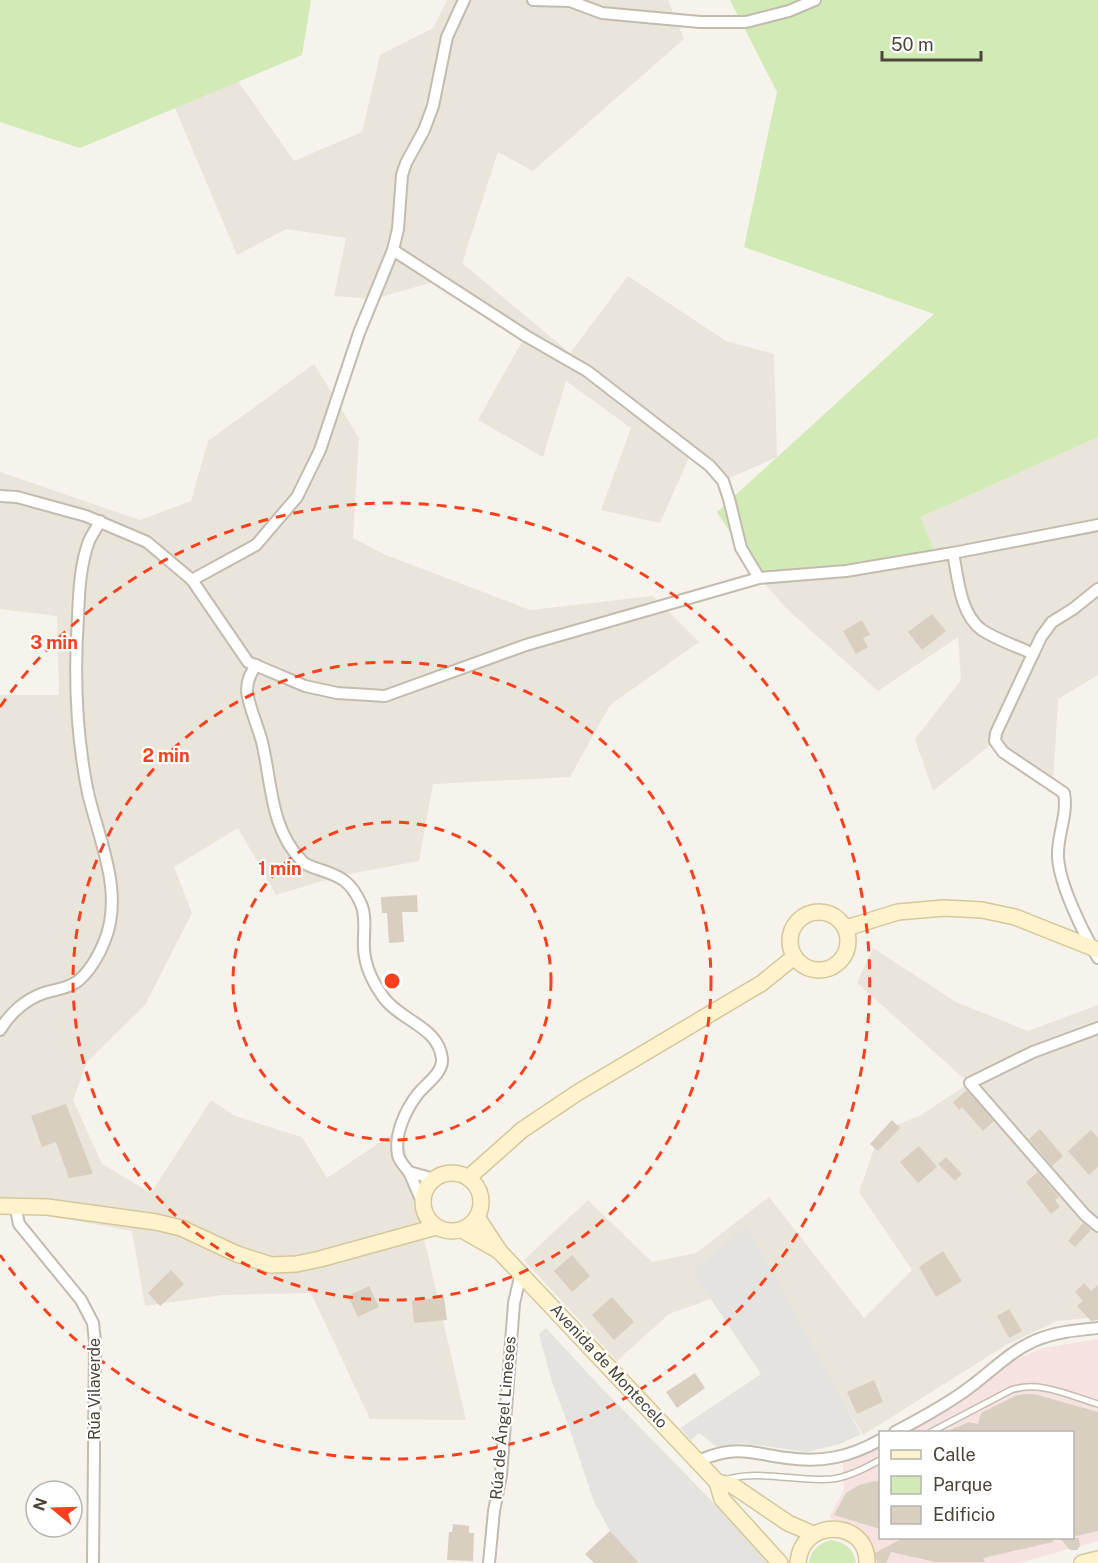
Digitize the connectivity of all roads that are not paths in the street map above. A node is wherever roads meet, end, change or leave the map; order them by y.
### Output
1 (464, 0) edge
2 (533, 0) edge
3 (815, 0) edge
4 (393, 250) junction
5 (0, 496) edge
6 (100, 521) junction
7 (1098, 525) edge
8 (953, 553) junction
9 (759, 578) junction
10 (192, 580) junction
11 (1098, 589) edge
12 (1033, 654) junction
13 (256, 665) junction
14 (846, 928) junction
15 (1096, 952) edge
16 (794, 957) junction
17 (1098, 1028) edge
18 (0, 1030) edge
19 (408, 1172) junction
20 (468, 1178) junction
21 (434, 1179) junction
22 (8, 1206) edge
23 (428, 1216) junction
24 (477, 1217) junction
25 (1098, 1226) edge
26 (462, 1230) junction
27 (500, 1252) junction
28 (521, 1273) junction
29 (1098, 1328) edge
30 (1098, 1404) edge
31 (897, 1431) edge
32 (934, 1431) edge
33 (879, 1440) edge
34 (697, 1461) junction
35 (879, 1461) edge
36 (717, 1482) junction
37 (813, 1534) junction
38 (1098, 1559) edge
39 (868, 1561) edge
40 (93, 1563) edge
41 (489, 1563) edge
42 (780, 1563) edge
43 (798, 1563) edge
44 (1082, 1563) edge

1 - 4 street
2 - 3 street
4 - 9 street
4 - 10 street
5 - 6 street
6 - 10 street
6 - 18 street
7 - 8 street
8 - 9 street
8 - 12 street
9 - 13 street
10 - 13 street
11 - 12 street
12 - 15 street
13 - 19 street
14 - 15 street
14 - 16 street
14 - 16 street
16 - 20 street
17 - 25 street
19 - 21 street
19 - 23 street
20 - 21 street
20 - 24 street
21 - 23 street
22 - 23 street
22 - 40 street, Rúa Vilaverde
23 - 26 street
24 - 26 street
24 - 27 street, Avenida de Montecelo
26 - 27 street, Avenida de Montecelo
27 - 28 street, Avenida de Montecelo
28 - 34 street, Avenida de Montecelo
28 - 41 street, Rúa de Ángel Limeses
29 - 31 street
30 - 32 lane
33 - 34 street
34 - 36 street, Avenida de Montecelo
35 - 36 lane
36 - 37 street, Avenida de Montecelo
36 - 42 street, Avenida de Montecelo
37 - 39 street
37 - 43 street
38 - 44 street

